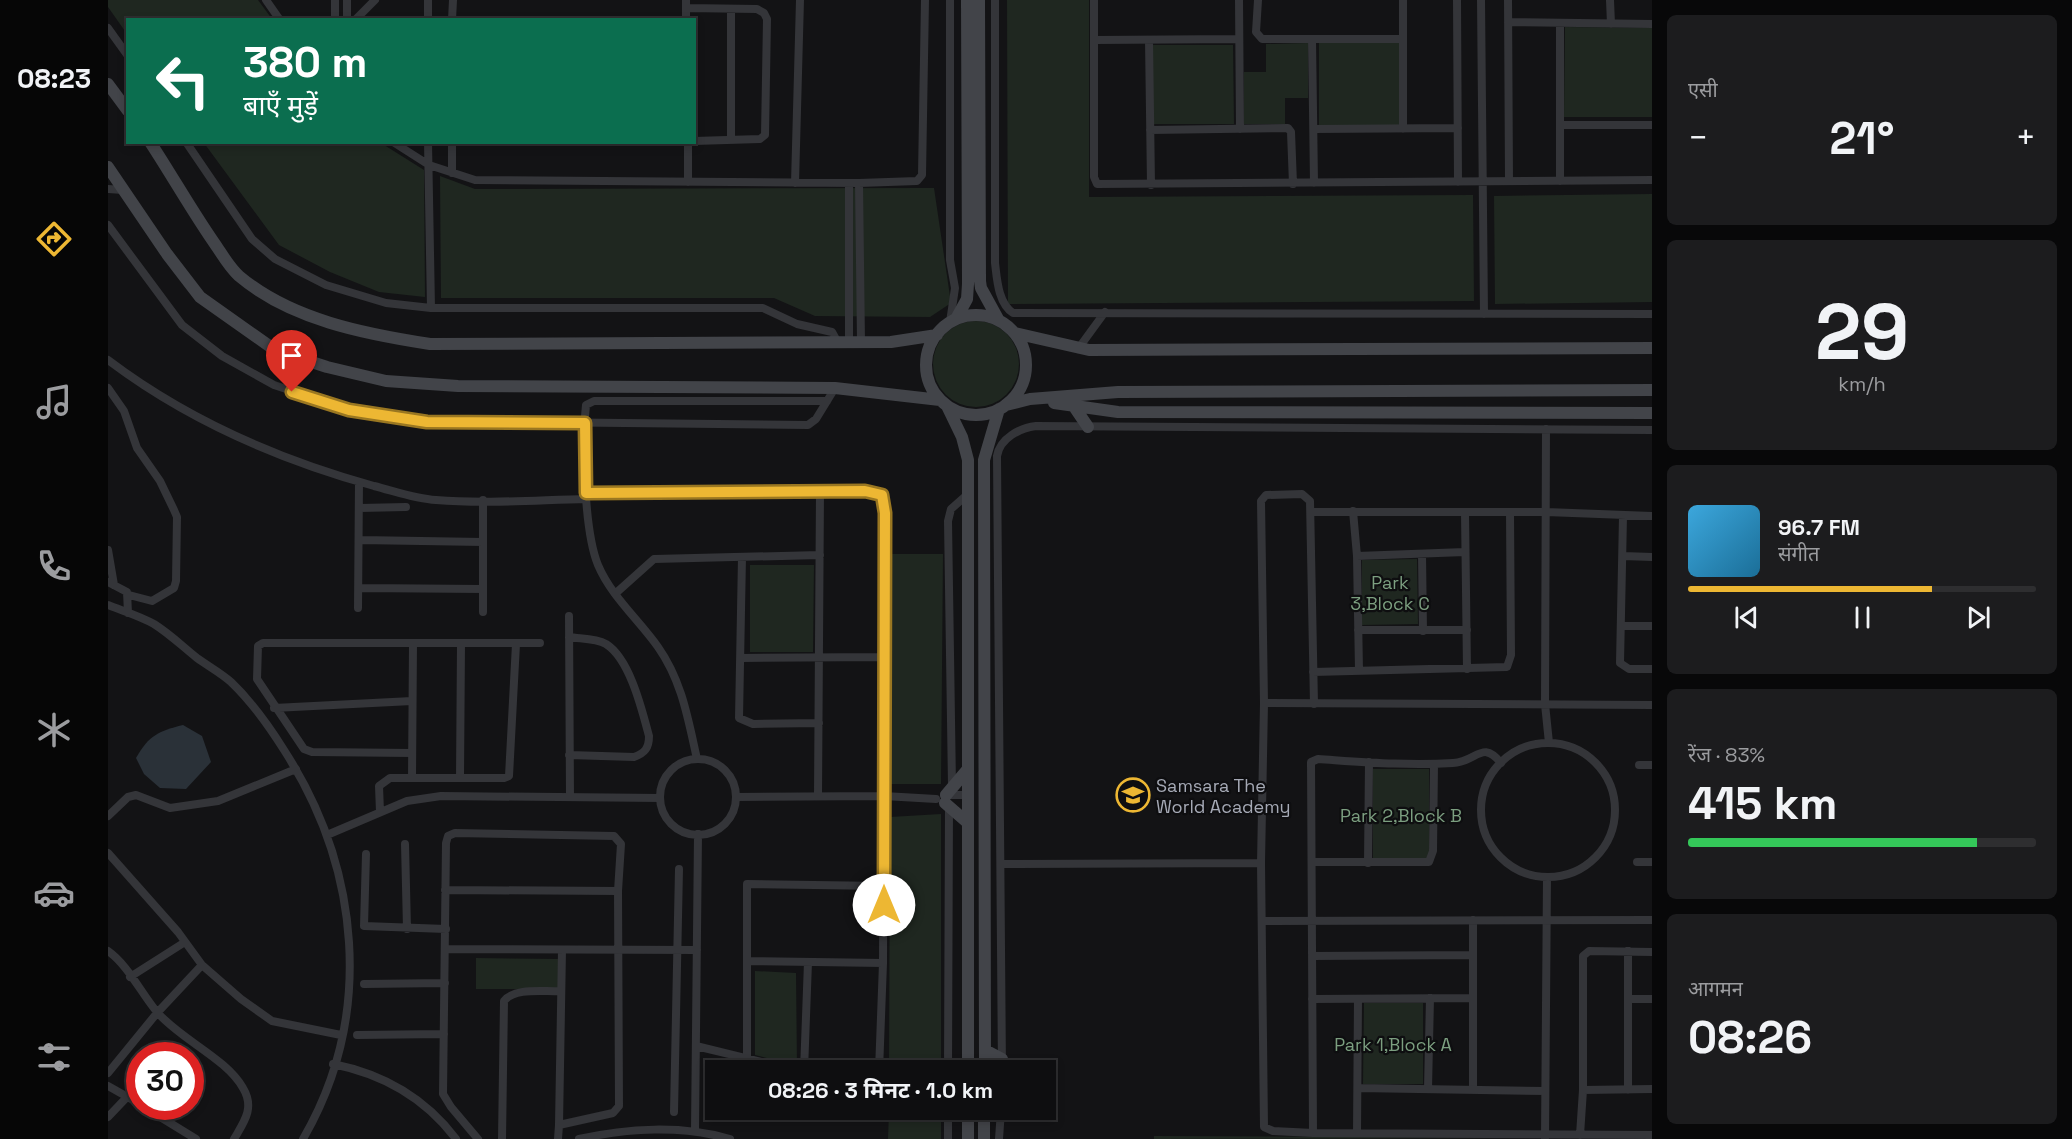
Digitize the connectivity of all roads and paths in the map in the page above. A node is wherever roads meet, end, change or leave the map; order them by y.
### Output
1 (266, 0) edge
2 (335, 0) edge
3 (347, 0) edge
4 (375, 0) edge
5 (428, 0) edge
6 (453, 0) edge
7 (800, 0) edge
8 (925, 0) edge
9 (950, 0) edge
10 (967, 0) edge
11 (979, 0) edge
12 (995, 0) edge
13 (1094, 0) edge
14 (1239, 0) edge
15 (1258, 0) edge
16 (1403, 0) edge
17 (1457, 0) edge
18 (1481, 0) edge
19 (1508, 0) edge
20 (1610, 0) edge
21 (686, 4) edge
22 (731, 9) junction
23 (278, 18) edge
24 (335, 18) edge
25 (347, 18) edge
26 (357, 18) edge
27 (428, 18) edge
28 (453, 18) edge
29 (1508, 22) junction
30 (1560, 23) junction
31 (1611, 24) junction
32 (1652, 24) edge
33 (108, 28) edge
34 (1239, 39) junction
35 (1312, 39) junction
36 (1403, 39) junction
37 (1095, 40) junction
38 (1149, 40) junction
39 (126, 53) edge
40 (108, 84) edge
41 (126, 108) edge
42 (1560, 125) junction
43 (1652, 125) edge
44 (1458, 128) junction
45 (1240, 129) junction
46 (1314, 129) junction
47 (1403, 129) junction
48 (1150, 130) junction
49 (731, 140) junction
50 (696, 141) edge
51 (151, 144) edge
52 (187, 144) edge
53 (396, 144) edge
54 (428, 144) edge
55 (452, 144) edge
56 (687, 144) edge
57 (429, 165) junction
58 (108, 167) edge
59 (452, 173) junction
60 (1652, 180) edge
61 (1483, 181) junction
62 (1509, 181) junction
63 (1560, 181) junction
64 (688, 182) junction
65 (1458, 182) junction
66 (795, 183) junction
67 (849, 183) junction
68 (860, 183) junction
69 (1314, 183) junction
70 (1293, 184) junction
71 (1151, 185) junction
72 (108, 189) edge
73 (123, 190) junction
74 (108, 225) edge
75 (431, 308) junction
76 (1106, 312) junction
77 (1484, 314) junction
78 (1652, 314) edge
79 (998, 319) junction
80 (953, 321) junction
81 (1016, 333) junction
82 (937, 335) junction
83 (849, 342) junction
84 (1652, 348) edge
85 (1078, 349) junction
86 (108, 360) edge
87 (108, 388) edge
88 (835, 388) junction
89 (1652, 390) edge
90 (1030, 399) junction
91 (827, 401) junction
92 (944, 403) junction
93 (1073, 405) junction
94 (1003, 407) junction
95 (1652, 413) edge
96 (585, 423) junction
97 (1088, 427) junction
98 (1546, 429) junction
99 (1652, 430) edge
100 (359, 482) junction
101 (820, 491) junction
102 (968, 494) junction
103 (586, 496) junction
104 (483, 500) junction
105 (984, 504) junction
106 (406, 507) dead end
107 (360, 508) junction
108 (1353, 511) junction
109 (1311, 512) junction
110 (1546, 512) junction
111 (1465, 513) junction
112 (1510, 513) junction
113 (998, 515) junction
114 (1623, 516) junction
115 (1652, 516) edge
116 (360, 540) junction
117 (483, 542) junction
118 (108, 550) edge
119 (1465, 552) junction
120 (1422, 554) junction
121 (820, 555) junction
122 (1357, 556) junction
123 (1623, 556) junction
124 (742, 557) junction
125 (1652, 557) edge
126 (111, 584) edge
127 (359, 588) junction
128 (483, 589) junction
129 (616, 593) junction
130 (129, 595) junction
131 (108, 605) edge
132 (358, 608) dead end
133 (483, 612) dead end
134 (128, 613) junction
135 (569, 616) dead end
136 (1621, 626) junction
137 (1652, 626) edge
138 (1358, 630) junction
139 (1467, 630) junction
140 (1423, 631) junction
141 (569, 637) junction
142 (540, 643) dead end
143 (413, 644) junction
144 (461, 644) junction
145 (516, 644) junction
146 (819, 657) junction
147 (885, 657) junction
148 (742, 658) junction
149 (1467, 669) junction
150 (1652, 669) edge
151 (1313, 672) junction
152 (1359, 672) junction
153 (412, 701) junction
154 (1264, 703) junction
155 (1314, 704) junction
156 (1545, 704) junction
157 (1652, 705) edge
158 (274, 708) junction
159 (819, 723) junction
160 (1549, 743) junction
161 (412, 753) junction
162 (569, 755) junction
163 (697, 759) junction
164 (1369, 762) junction
165 (1501, 762) junction
166 (1434, 764) junction
167 (1640, 765) dead end
168 (1652, 765) edge
169 (296, 769) junction
170 (968, 769) junction
171 (460, 777) junction
172 (412, 778) junction
173 (736, 796) junction
174 (818, 796) junction
175 (884, 796) junction
176 (570, 797) junction
177 (660, 798) junction
178 (945, 798) junction
179 (968, 799) junction
180 (380, 812) junction
181 (108, 816) edge
182 (968, 823) junction
183 (698, 834) junction
184 (327, 835) junction
185 (405, 844) dead end
186 (108, 853) edge
187 (366, 855) dead end
188 (1312, 862) junction
189 (1637, 862) dead end
190 (1652, 862) edge
191 (1261, 863) junction
192 (1368, 863) junction
193 (1002, 864) junction
194 (679, 869) dead end
195 (1547, 878) junction
196 (884, 886) junction
197 (445, 890) junction
198 (618, 891) junction
199 (1473, 920) junction
200 (1547, 920) junction
201 (1652, 920) edge
202 (1263, 921) junction
203 (1312, 921) junction
204 (407, 929) junction
205 (446, 929) junction
206 (185, 942) junction
207 (446, 949) junction
208 (618, 949) junction
209 (562, 950) junction
210 (680, 950) junction
211 (697, 950) junction
212 (108, 951) edge
213 (1628, 951) junction
214 (1652, 952) edge
215 (1473, 955) junction
216 (1312, 956) junction
217 (747, 961) junction
218 (808, 962) junction
219 (883, 963) junction
220 (202, 965) junction
221 (130, 977) junction
222 (445, 983) junction
223 (364, 984) dead end
224 (560, 991) junction
225 (1430, 998) junction
226 (1473, 998) junction
227 (1312, 999) junction
228 (1358, 999) junction
229 (1628, 999) junction
230 (1652, 999) edge
231 (157, 1013) junction
232 (444, 1034) junction
233 (341, 1035) junction
234 (357, 1035) dead end
235 (696, 1047) junction
236 (985, 1050) junction
237 (747, 1057) junction
238 (759, 1060) edge
239 (802, 1060) edge
240 (879, 1060) edge
241 (948, 1060) edge
242 (968, 1060) edge
243 (985, 1060) edge
244 (996, 1060) edge
245 (1002, 1060) edge
246 (333, 1064) junction
247 (108, 1073) edge
248 (108, 1086) edge
249 (1358, 1088) junction
250 (1428, 1089) junction
251 (1652, 1089) edge
252 (1473, 1090) junction
253 (1583, 1090) junction
254 (1628, 1090) junction
255 (1545, 1091) junction
256 (126, 1096) edge
257 (126, 1098) edge
258 (674, 1112) dead end
259 (108, 1117) edge
260 (165, 1120) edge
261 (948, 1120) edge
262 (968, 1120) edge
263 (984, 1120) edge
264 (1000, 1120) edge
265 (559, 1125) junction
266 (695, 1130) junction
267 (1313, 1133) junction
268 (1357, 1133) junction
269 (1580, 1135) junction
270 (1652, 1135) edge
271 (719, 1137) edge
272 (1545, 1137) edge
273 (196, 1139) edge
274 (234, 1139) edge
275 (303, 1139) edge
276 (456, 1139) edge
277 (478, 1139) edge
278 (502, 1139) edge
279 (558, 1139) edge
280 (579, 1139) edge
281 (730, 1139) edge
282 (948, 1139) edge
283 (968, 1139) edge
284 (984, 1139) edge
285 (999, 1139) edge

1 - 23 street
2 - 24 street
3 - 25 street
4 - 26 street
5 - 27 street
6 - 28 street
7 - 66 street
8 - 68 street
9 - 80 street
10 - 80 main road
11 - 79 main road
12 - 76 street
13 - 37 street
14 - 34 street
15 - 35 street
16 - 36 street
17 - 44 street
18 - 61 street
19 - 29 street
20 - 31 street
21 - 22 street
22 - 49 street
22 - 49 street
29 - 30 street
29 - 62 street
30 - 31 street
30 - 42 street
31 - 32 street
33 - 39 street
34 - 38 street
34 - 45 street
35 - 36 street
35 - 46 street
36 - 47 street
37 - 38 street
37 - 71 street
38 - 48 street
40 - 41 main road
42 - 43 street
42 - 63 street
44 - 47 street
44 - 65 street
45 - 48 street
45 - 70 street
46 - 47 street
46 - 69 street
48 - 71 street
49 - 50 street
51 - 83 main road
52 - 75 street
53 - 57 street
54 - 57 street
55 - 59 street
56 - 64 street
57 - 59 street
57 - 75 street
58 - 73 main road
59 - 64 street
60 - 63 street
61 - 62 street
61 - 65 street
61 - 77 street
62 - 63 street
64 - 66 street
65 - 69 street
66 - 67 street
67 - 68 street
67 - 83 street
68 - 83 street
69 - 70 street
70 - 71 street
72 - 73 street
73 - 88 main road
74 - 96 street
75 - 83 street
76 - 77 street
76 - 85 street
77 - 78 street
79 - 80 main road
79 - 81 main road
80 - 82 main road
81 - 85 main road
81 - 94 main road
82 - 83 main road
82 - 92 main road
84 - 85 main road
86 - 100 street
87 - 130 street
88 - 91 street
88 - 92 main road
89 - 90 main road
90 - 93 main road
90 - 94 main road
91 - 96 street
91 - 96 street
92 - 94 main road
92 - 102 main road
93 - 95 main road
93 - 97 main road
94 - 105 main road
96 - 103 street
97 - 98 street
97 - 113 street
98 - 99 street
98 - 110 street
100 - 104 street
100 - 107 street
101 - 103 street
101 - 121 street
101 - 147 street
102 - 170 main road
102 - 178 street
103 - 104 street
103 - 129 street
104 - 117 street
105 - 113 street
105 - 236 main road
106 - 107 street
107 - 116 street
108 - 109 street
108 - 111 street
108 - 122 street
109 - 151 street
109 - 154 street
110 - 112 street
110 - 114 street
110 - 156 street
111 - 112 street
111 - 119 street
112 - 149 street
113 - 193 street
114 - 115 street
114 - 123 street
116 - 117 street
116 - 127 street
117 - 128 street
118 - 126 street
119 - 120 street
119 - 139 street
120 - 122 street
120 - 140 street
121 - 124 street
121 - 146 street
122 - 138 street
123 - 125 street
123 - 136 street
124 - 129 street
124 - 148 street
126 - 130 street
127 - 128 street
127 - 132 street
128 - 133 street
129 - 163 street
130 - 134 street
131 - 134 street
134 - 169 street
135 - 141 street
136 - 137 street
136 - 150 street
138 - 140 street
138 - 152 street
139 - 140 street
139 - 149 street
141 - 162 street
141 - 162 street
142 - 145 street
143 - 144 street
143 - 153 street
143 - 158 street
144 - 145 street
144 - 171 street
145 - 171 street
146 - 147 street
146 - 148 street
146 - 159 street
147 - 175 street
148 - 159 street
149 - 152 street
151 - 152 street
151 - 155 street
153 - 158 street
153 - 161 street
154 - 155 street
154 - 191 street
155 - 156 street
156 - 157 street
156 - 160 street
158 - 161 street
159 - 174 street
160 - 165 street
160 - 195 street
161 - 172 street
162 - 176 street
163 - 173 street
163 - 177 street
164 - 166 street
164 - 188 street
164 - 192 street
165 - 166 street
165 - 195 street
166 - 192 street
167 - 168 street
169 - 181 street
169 - 184 street
170 - 178 main road
170 - 179 main road
171 - 172 street
172 - 180 street
173 - 174 street
173 - 183 street
174 - 175 street
175 - 178 street
175 - 196 street
176 - 177 street
176 - 180 street
177 - 183 street
178 - 179 street
178 - 182 main road
178 - 241 street
179 - 182 main road
180 - 184 street
182 - 242 main road
183 - 211 street
184 - 233 street
185 - 204 street
186 - 206 street
187 - 204 street
188 - 192 street
188 - 203 street
189 - 190 street
191 - 193 street
191 - 202 street
193 - 245 street
194 - 210 street
195 - 200 street
196 - 217 street
196 - 219 street
197 - 198 street
197 - 198 street
197 - 205 street
198 - 208 street
199 - 200 street
199 - 203 street
199 - 215 street
200 - 201 street
200 - 255 street
202 - 203 street
202 - 267 street
203 - 216 street
204 - 205 street
205 - 207 street
206 - 220 street
206 - 221 street
207 - 209 street
207 - 222 street
208 - 209 street
208 - 210 street
208 - 265 street
209 - 224 street
210 - 211 street
210 - 258 street
211 - 235 street
212 - 221 street
213 - 214 street
213 - 229 street
213 - 253 street
215 - 216 street
215 - 226 street
216 - 227 street
217 - 218 street
217 - 237 street
218 - 219 street
218 - 239 street
219 - 240 street
220 - 231 street
220 - 233 street
221 - 231 street
222 - 223 street
222 - 232 street
224 - 265 street
224 - 278 street
225 - 226 street
225 - 228 street
225 - 250 street
226 - 252 street
227 - 228 street
227 - 267 street
228 - 249 street
229 - 230 street
229 - 254 street
231 - 247 street
231 - 274 street
232 - 234 street
232 - 277 street
233 - 246 street
235 - 237 street
235 - 266 street
236 - 243 main road
236 - 244 main road
237 - 238 street
246 - 275 street
246 - 276 street
248 - 256 street
249 - 250 street
249 - 268 street
250 - 252 street
251 - 254 street
252 - 255 street
253 - 254 street
253 - 269 street
255 - 272 street
257 - 259 street
260 - 273 street
261 - 282 street
262 - 283 main road
263 - 284 main road
264 - 285 street
265 - 279 street
266 - 271 street
266 - 280 street
267 - 268 street
268 - 272 street
269 - 270 street
269 - 272 street
271 - 281 street

